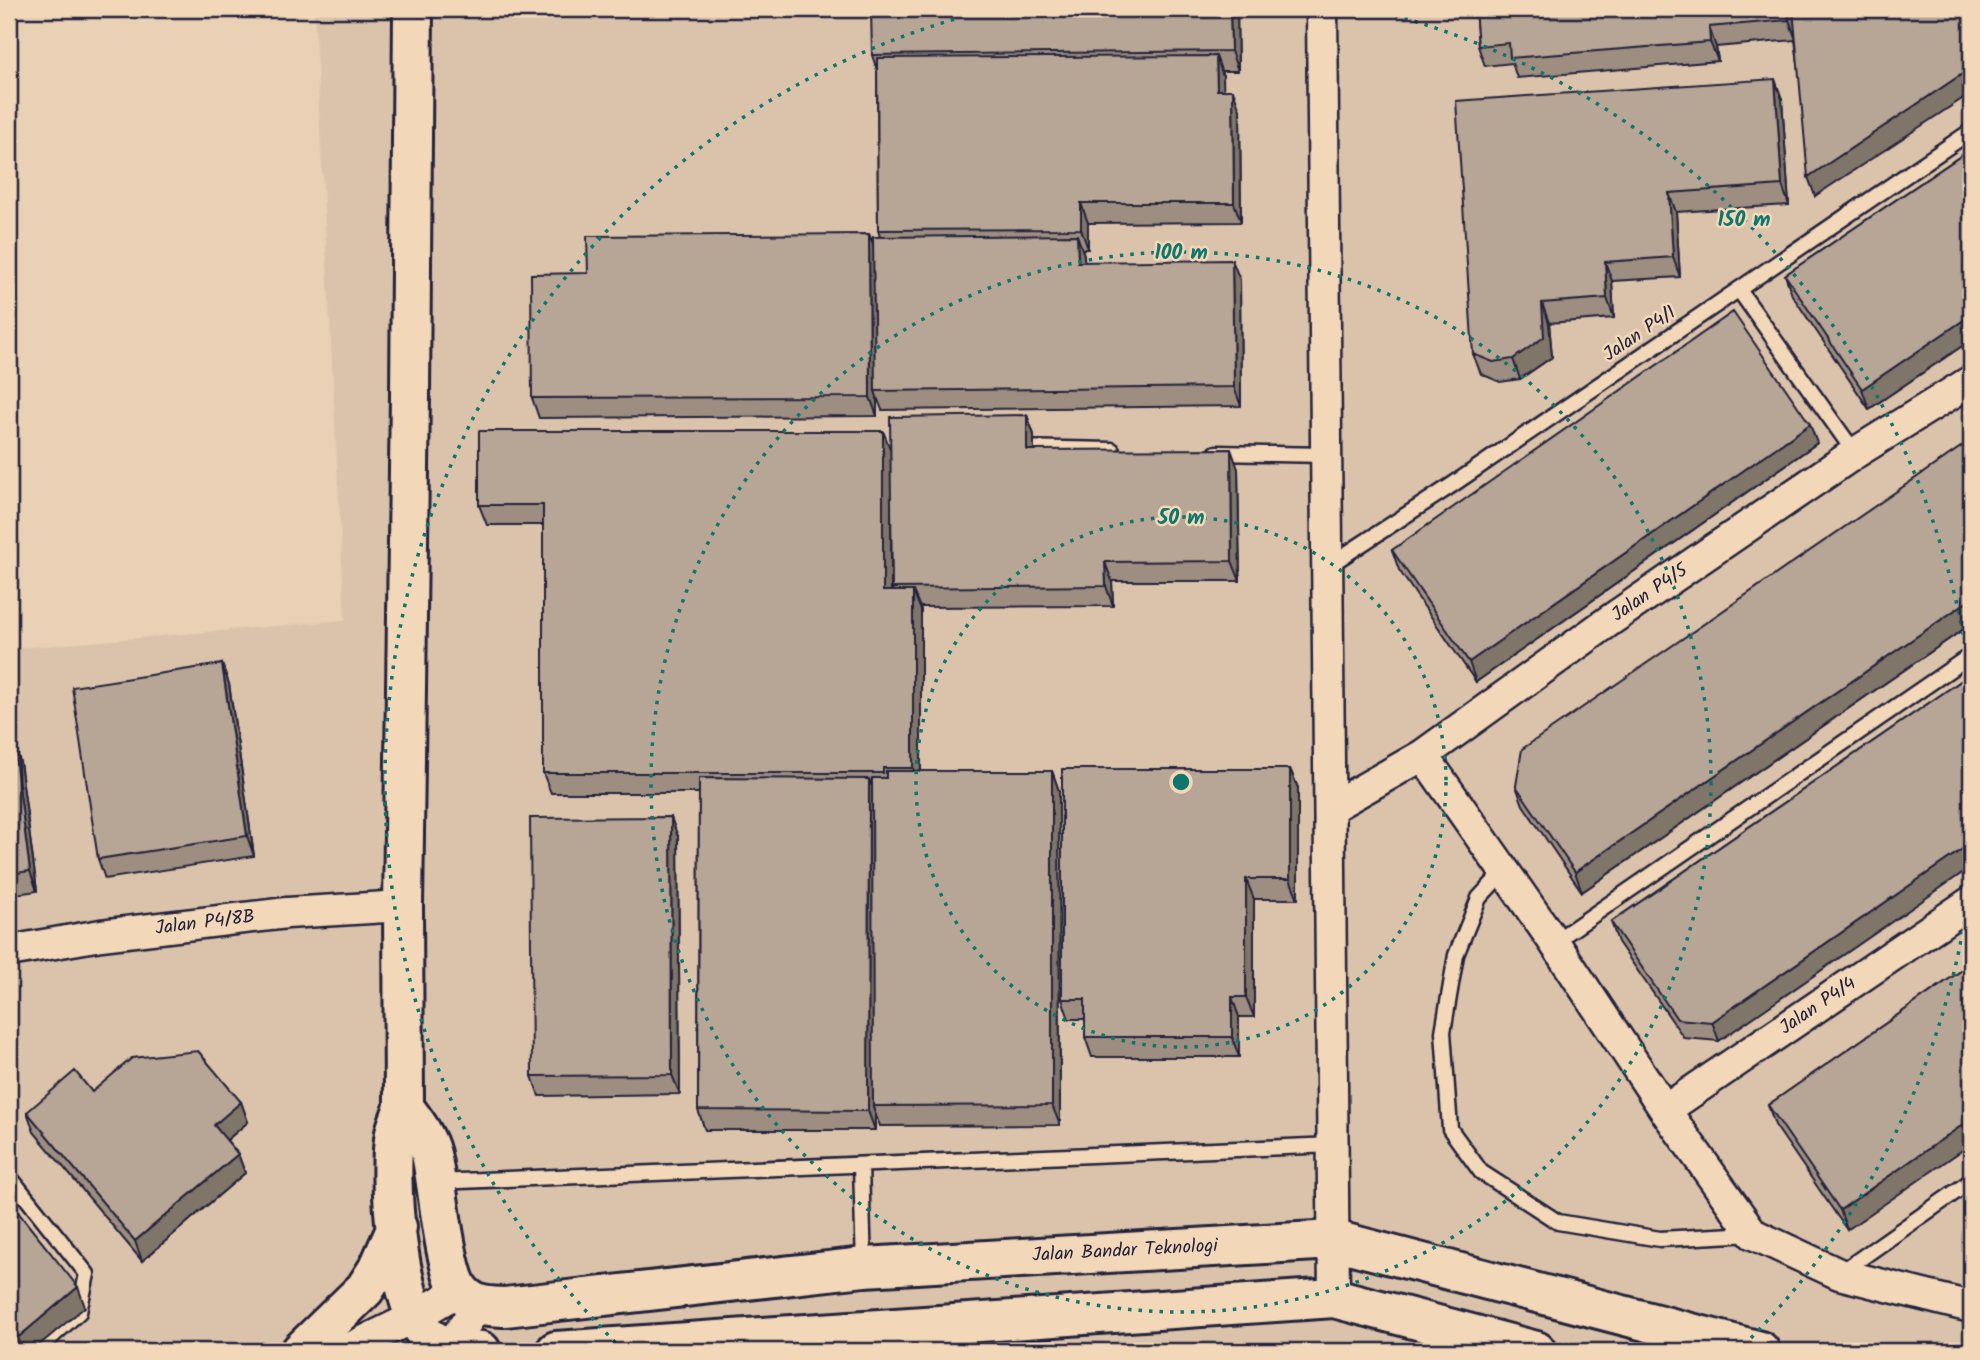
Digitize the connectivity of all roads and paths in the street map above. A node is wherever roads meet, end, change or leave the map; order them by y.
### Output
1 (1322, 9) edge
2 (411, 12) edge
3 (1971, 131) edge
4 (1739, 290) junction
5 (1971, 381) edge
6 (1001, 448) edge
7 (1123, 450) edge
8 (1205, 452) edge
9 (1855, 453) junction
10 (1326, 455) junction
11 (1328, 566) junction
12 (1971, 655) edge
13 (1423, 755) junction
14 (1330, 808) junction
15 (1503, 872) junction
16 (1971, 902) edge
17 (403, 906) junction
18 (1554, 942) junction
19 (9, 951) edge
20 (404, 1107) junction
21 (1665, 1110) junction
22 (1334, 1145) junction
23 (861, 1166) junction
24 (9, 1176) edge
25 (1971, 1181) edge
26 (435, 1182) junction
27 (397, 1227) junction
28 (1753, 1234) junction
29 (1334, 1240) junction
30 (864, 1266) junction
31 (1839, 1274) junction
32 (469, 1298) junction
33 (1334, 1298) junction
34 (1971, 1307) edge
35 (414, 1317) junction
36 (459, 1350) edge
37 (36, 1351) edge
38 (301, 1351) edge
39 (344, 1351) edge
40 (556, 1351) edge
41 (1536, 1351) edge
42 (1760, 1351) edge

1 - 10 street
2 - 17 street
3 - 4 lane, Jalan P4/1
4 - 9 lane
4 - 11 lane, Jalan P4/1
5 - 9 street, Jalan P4/5
6 - 7 lane
8 - 10 lane
9 - 13 street, Jalan P4/5
10 - 11 street
11 - 14 street
12 - 18 lane
13 - 14 street, Jalan P4/5
13 - 15 street
14 - 22 street
15 - 18 street
15 - 28 lane
16 - 21 street, Jalan P4/4
17 - 19 street, Jalan P4/8B
17 - 20 street
18 - 21 street
20 - 26 street
20 - 27 street
21 - 28 street
22 - 23 lane
22 - 29 street
23 - 26 lane
23 - 30 lane
24 - 37 lane
25 - 31 lane
26 - 32 street
27 - 35 street
27 - 38 street
28 - 31 street
29 - 30 street, Jalan Bandar Teknologi
29 - 33 street
29 - 42 street, Jalan Bandar Teknologi
30 - 32 street, Jalan Bandar Teknologi
31 - 34 street
32 - 35 street
32 - 36 street
33 - 40 street
33 - 41 street
35 - 36 street
35 - 39 street

